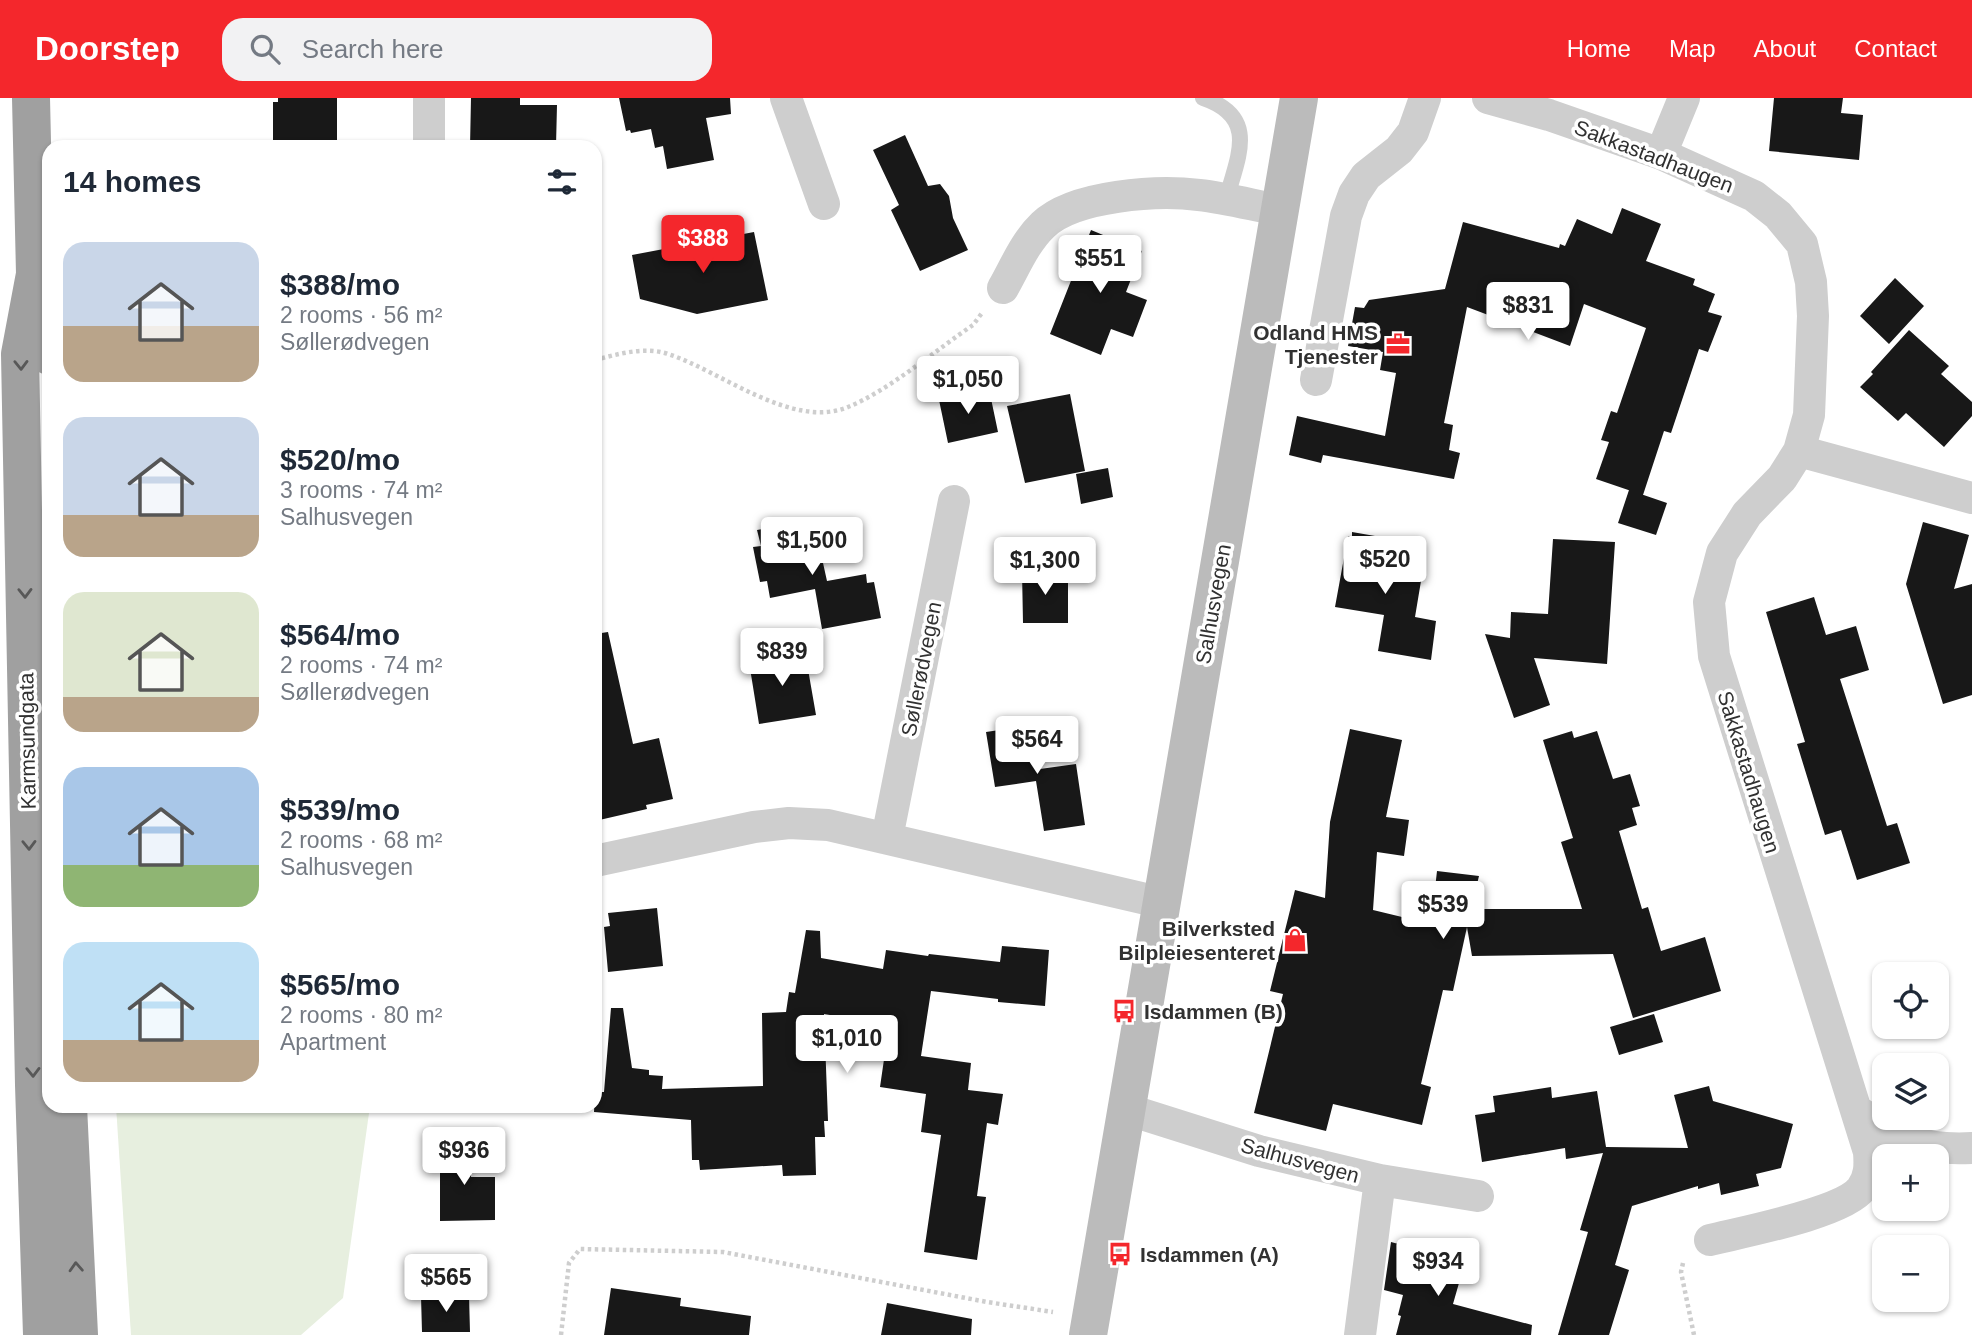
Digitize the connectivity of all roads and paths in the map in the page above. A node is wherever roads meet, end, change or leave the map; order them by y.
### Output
1 (30, 98) edge
2 (429, 98) edge
3 (786, 98) edge
4 (1203, 98) edge
5 (1299, 98) edge
6 (1425, 98) edge
7 (1488, 98) edge
8 (1684, 98) edge
9 (429, 140) edge
10 (1661, 154) junction
11 (1226, 200) junction
12 (824, 204) dead end
13 (1279, 210) junction
14 (35, 274) junction
15 (1003, 288) joint
16 (42, 315) edge
17 (602, 359) edge
18 (1316, 380) dead end
19 (1800, 451) junction
20 (1972, 498) edge
21 (954, 501) dead end
22 (887, 838) junction
23 (602, 860) edge
24 (1163, 903) junction
25 (1126, 1109) junction
26 (1856, 1110) junction
27 (68, 1113) edge
28 (1972, 1148) edge
29 (1380, 1180) junction
30 (1478, 1196) dead end
31 (1710, 1240) joint
32 (1053, 1312) dead end
33 (42, 1335) edge
34 (79, 1335) edge
35 (561, 1335) edge
36 (1088, 1335) edge
37 (1360, 1335) edge
38 (1694, 1335) edge

1 - 14 highway, Karmsundgata
2 - 9 street
3 - 12 street
4 - 11 lane
5 - 13 main road, Salhusvegen
6 - 18 street
7 - 10 street, Sakkastadhaugen
8 - 10 street
10 - 19 street, Sakkastadhaugen
11 - 13 street
11 - 15 street
13 - 24 main road, Salhusvegen
14 - 16 highway, Karmsundgata
14 -> 33 highway, Karmsundgata
15 - 17 path
19 - 20 street
19 - 26 street, Sakkastadhaugen
21 - 22 street, Søllerødvegen
22 - 23 street
22 - 24 street
24 - 25 main road, Salhusvegen
25 - 29 street, Salhusvegen
25 - 36 main road, Salhusvegen
26 - 28 street
26 - 31 street, Sakkastadhaugen
34 -> 27 highway
29 - 30 street, Salhusvegen
29 - 37 street
31 - 38 path
32 - 35 path

